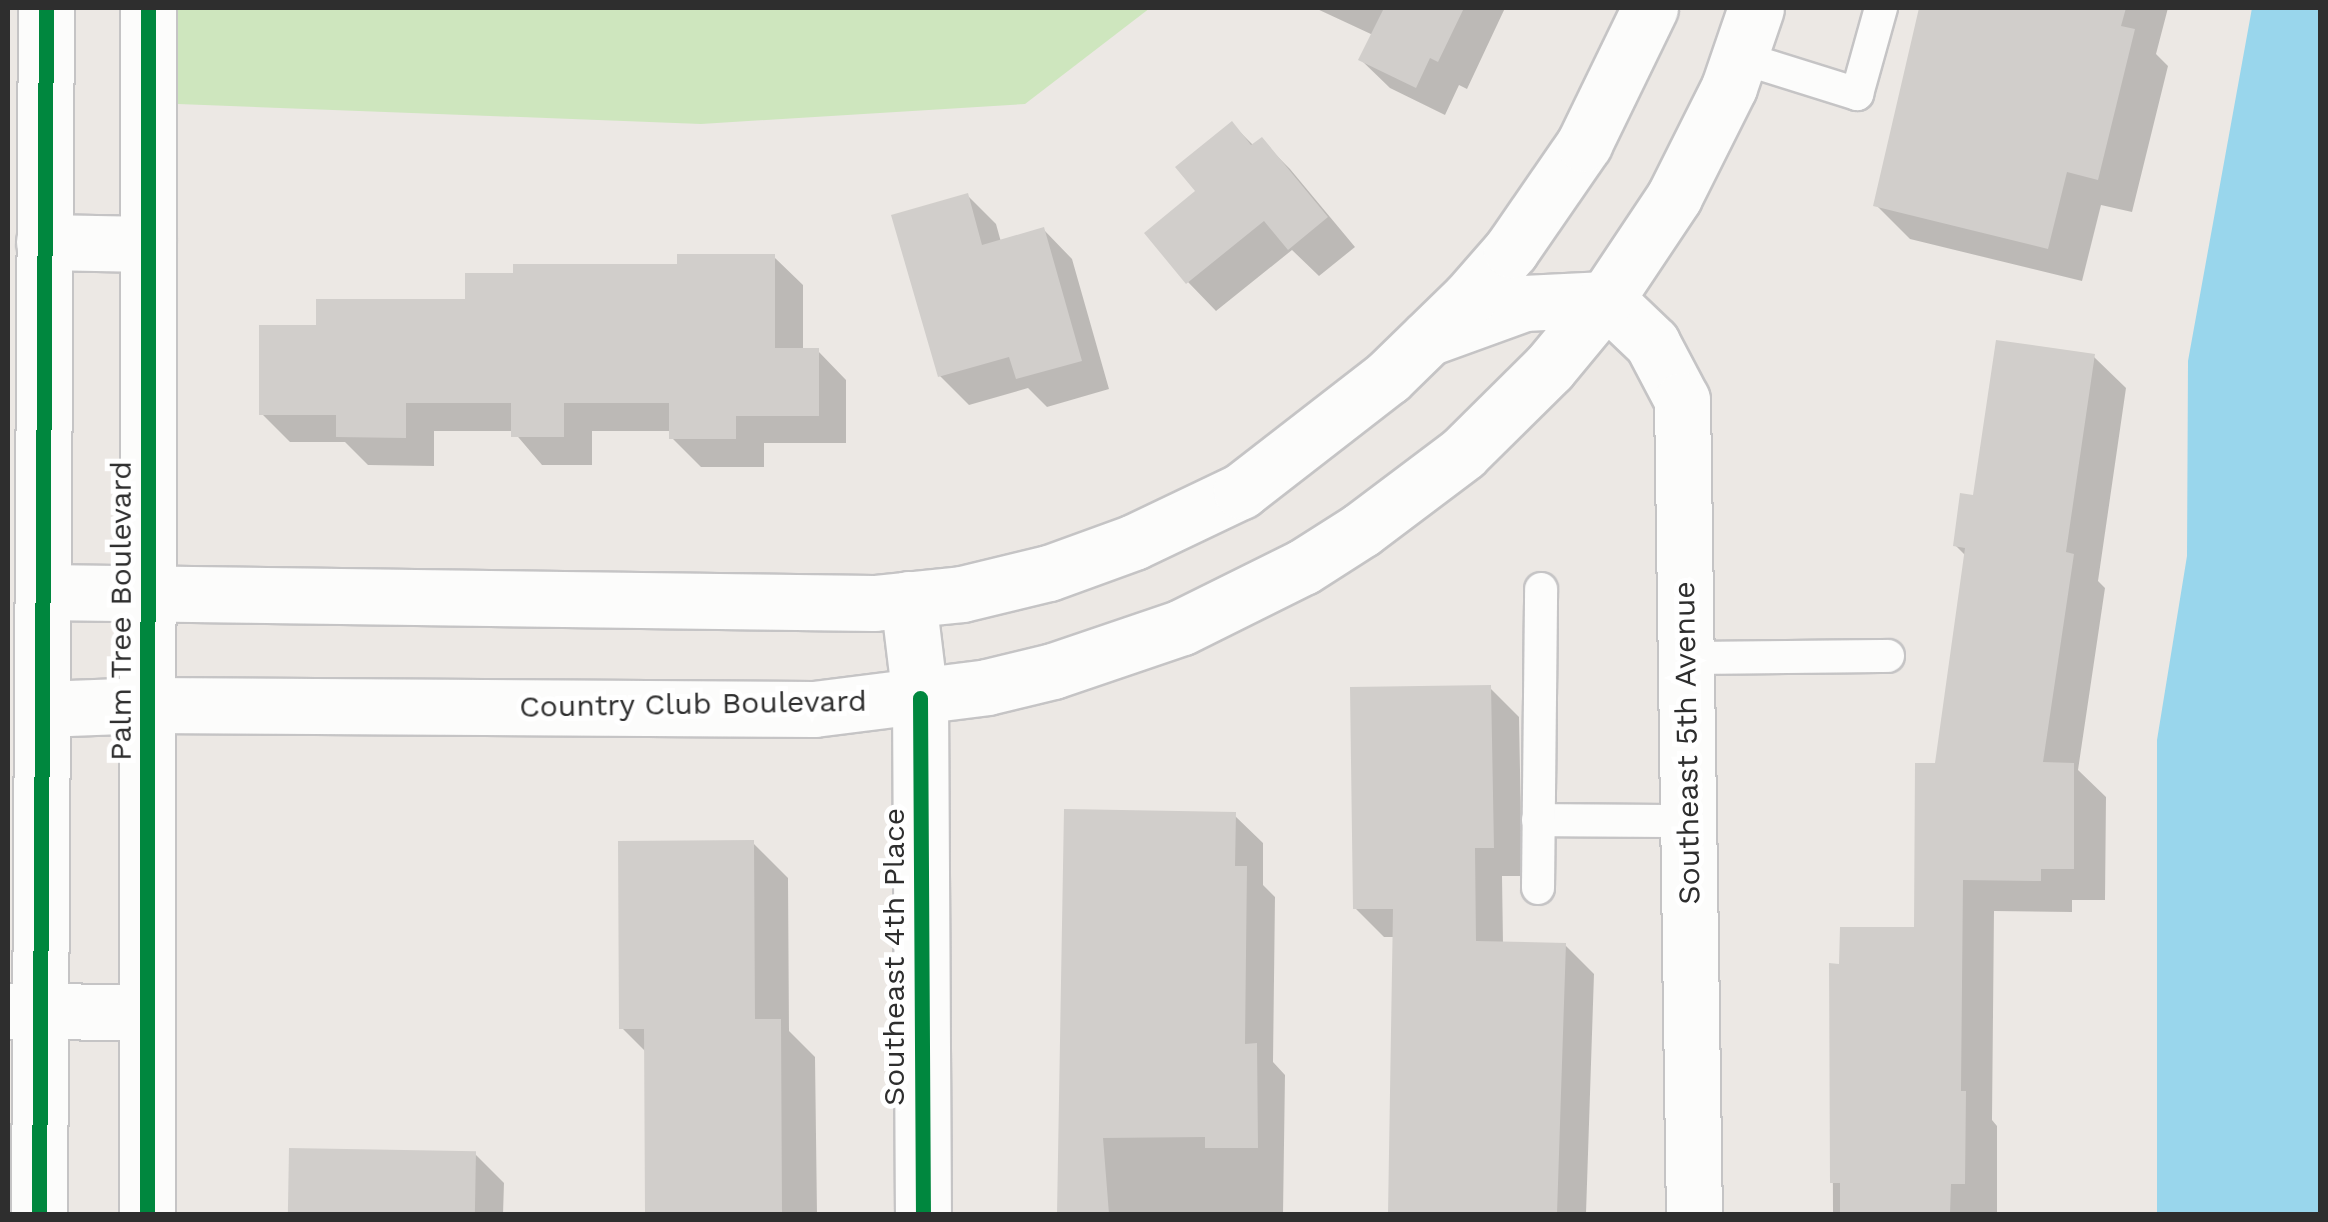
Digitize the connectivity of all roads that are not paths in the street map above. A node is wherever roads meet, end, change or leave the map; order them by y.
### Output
1 (46, 8) edge
2 (148, 8) edge
3 (1650, 8) edge
4 (1880, 8) edge
5 (1748, 32) edge
6 (26, 242) edge
7 (148, 244) junction
8 (1606, 299) junction
9 (1428, 338) junction
10 (1541, 589) dead end
11 (42, 592) junction
12 (148, 596) junction
13 (908, 600) junction
14 (1888, 656) dead end
15 (1686, 658) junction
16 (920, 698) junction
17 (148, 705) junction
18 (42, 708) junction
19 (1538, 820) junction
20 (1688, 822) junction
21 (1538, 888) dead end
22 (24, 1011) edge
23 (148, 1012) junction
24 (40, 1214) edge
25 (147, 1214) edge
26 (923, 1214) edge
27 (1694, 1214) edge

1 - 6 main road
2 - 7 main road, Palm Tree Boulevard
3 - 9 main road
4 - 5 lane
5 - 8 main road, Country Club Boulevard
6 - 7 main road
6 - 11 main road
7 - 12 main road, Palm Tree Boulevard
8 - 9 main road
8 - 15 main road, Southeast 5th Avenue
8 - 16 main road, Country Club Boulevard
9 - 13 main road
10 - 19 lane
11 - 12 main road
11 - 18 main road
12 - 13 main road
12 - 17 main road, Palm Tree Boulevard
13 - 16 main road, Southeast 4th Place
14 - 15 lane
15 - 20 main road, Southeast 5th Avenue
16 - 17 main road, Country Club Boulevard
16 - 26 main road, Southeast 4th Place
17 - 18 main road, Country Club Boulevard
17 - 23 main road, Palm Tree Boulevard
18 - 22 main road
19 - 20 lane
19 - 21 lane
20 - 27 main road, Southeast 5th Avenue
22 - 23 main road
22 - 24 main road
23 - 25 main road, Palm Tree Boulevard

